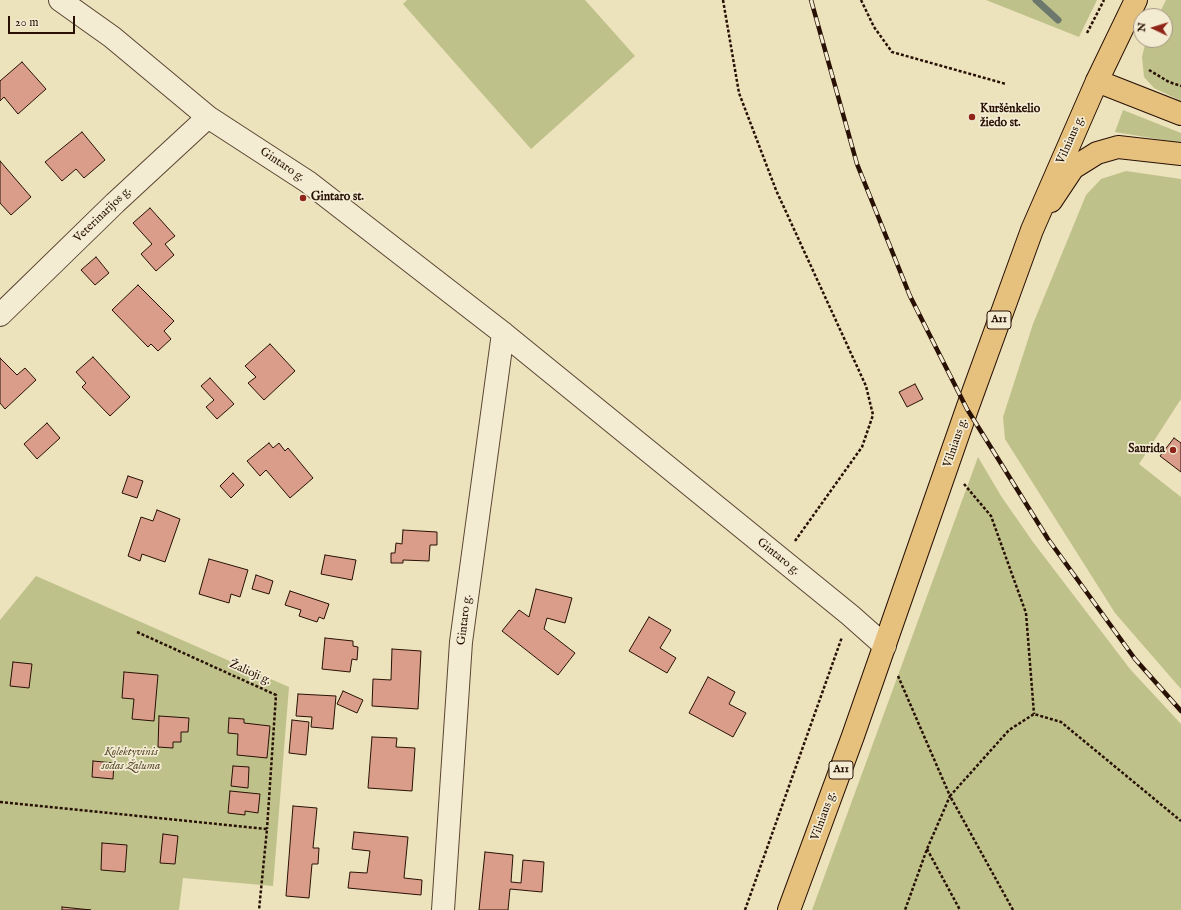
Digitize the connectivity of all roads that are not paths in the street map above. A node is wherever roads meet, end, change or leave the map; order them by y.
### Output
1 (60, 0) edge
2 (1136, 0) edge
3 (1097, 81) junction
4 (1181, 114) edge
5 (208, 116) junction
6 (1181, 154) edge
7 (1032, 230) junction
8 (0, 315) edge
9 (503, 332) junction
10 (885, 646) junction
11 (792, 905) edge
12 (443, 910) edge

1 - 5 street, Gintaro g.
2 - 3 main road, Vilniaus g. / A11
3 - 4 main road
3 - 7 main road, Vilniaus g. / A11
5 - 8 street, Veterinarijos g.
5 - 9 street, Gintaro g.
6 - 7 main road
7 - 10 main road, Vilniaus g. / A11
9 - 10 street, Gintaro g.
9 - 12 street, Gintaro g.
10 - 11 main road, Vilniaus g. / A11

